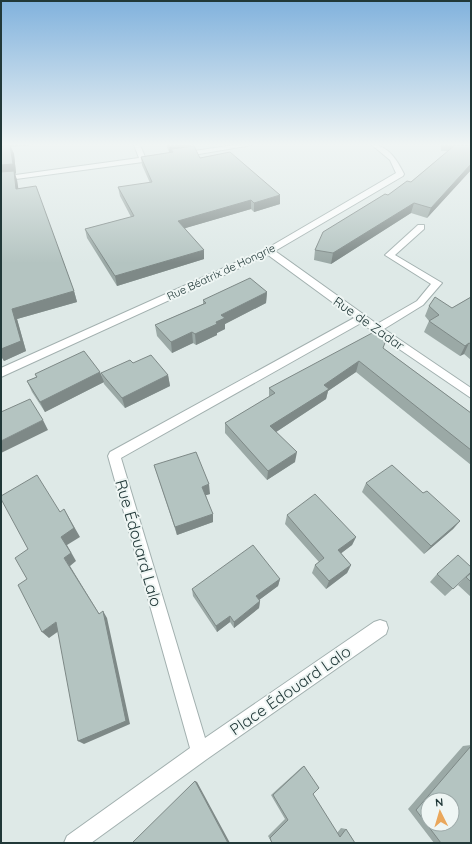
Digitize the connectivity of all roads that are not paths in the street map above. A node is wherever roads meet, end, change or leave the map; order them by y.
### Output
1 (382, 184) edge
2 (421, 227) dead end
3 (269, 251) junction
4 (361, 318) junction
5 (376, 329) junction
6 (1, 373) edge
7 (471, 394) edge
8 (380, 628) dead end
9 (200, 752) junction
10 (74, 843) edge

1 - 3 street, Rue Béatrix de Hongrie
2 - 5 street
3 - 4 street, Rue de Zadar
3 - 6 street, Rue Béatrix de Hongrie
4 - 5 street, Rue de Zadar
4 - 9 street, Rue Édouard Lalo
5 - 7 street, Rue de Zadar
8 - 9 street, Place Édouard Lalo
9 - 10 street

